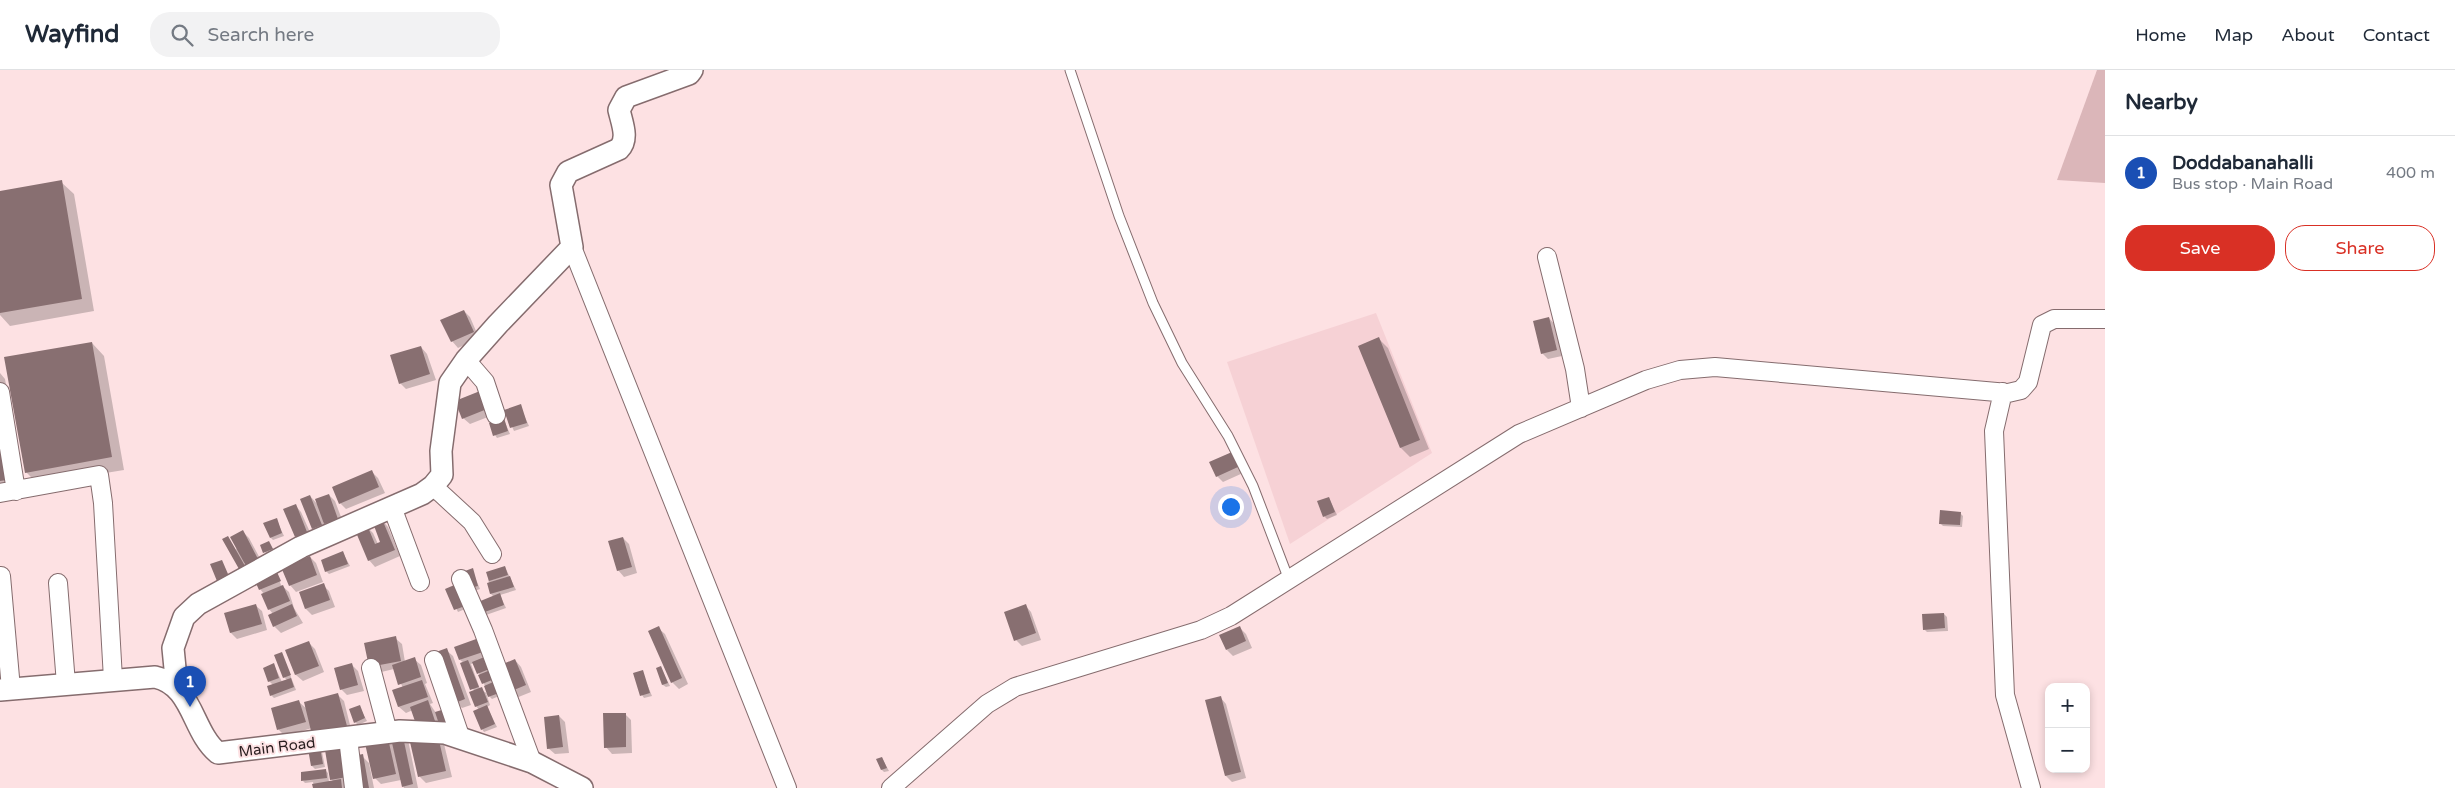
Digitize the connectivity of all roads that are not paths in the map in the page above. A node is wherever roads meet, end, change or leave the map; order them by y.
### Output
1 (692, 70) edge
2 (1070, 70) edge
3 (572, 247) junction
4 (1547, 257) dead end
5 (2105, 319) edge
6 (466, 360) junction
7 (0, 392) edge
8 (2003, 392) junction
9 (1581, 408) junction
10 (496, 415) dead end
11 (433, 486) junction
12 (8, 492) edge
13 (392, 507) junction
14 (492, 554) dead end
15 (1, 576) edge
16 (462, 579) dead end
17 (1289, 580) junction
18 (420, 582) dead end
19 (58, 583) dead end
20 (434, 660) dead end
21 (371, 668) dead end
22 (113, 679) junction
23 (66, 684) junction
24 (177, 688) junction
25 (6, 689) edge
26 (388, 732) junction
27 (460, 736) junction
28 (348, 738) junction
29 (532, 762) junction
30 (571, 785) edge
31 (354, 788) edge
32 (787, 788) edge
33 (892, 788) edge
34 (2031, 788) edge

1 - 3 street
2 - 17 lane
3 - 6 street
3 - 32 street
4 - 9 street
5 - 8 street
6 - 10 street
6 - 11 street
7 - 12 street
8 - 9 street
8 - 34 street
9 - 17 street
11 - 13 street
11 - 14 street
12 - 22 street
13 - 18 street
13 - 24 street
15 - 25 street
16 - 29 street
17 - 33 street
19 - 23 street
20 - 27 street
21 - 26 street
22 - 23 street, Main Road
22 - 24 street, Main Road
23 - 25 street, Main Road
24 - 28 street, Main Road
26 - 27 street, Main Road
26 - 28 street, Main Road
27 - 29 street, Main Road
28 - 31 street
29 - 30 street, Main Road

